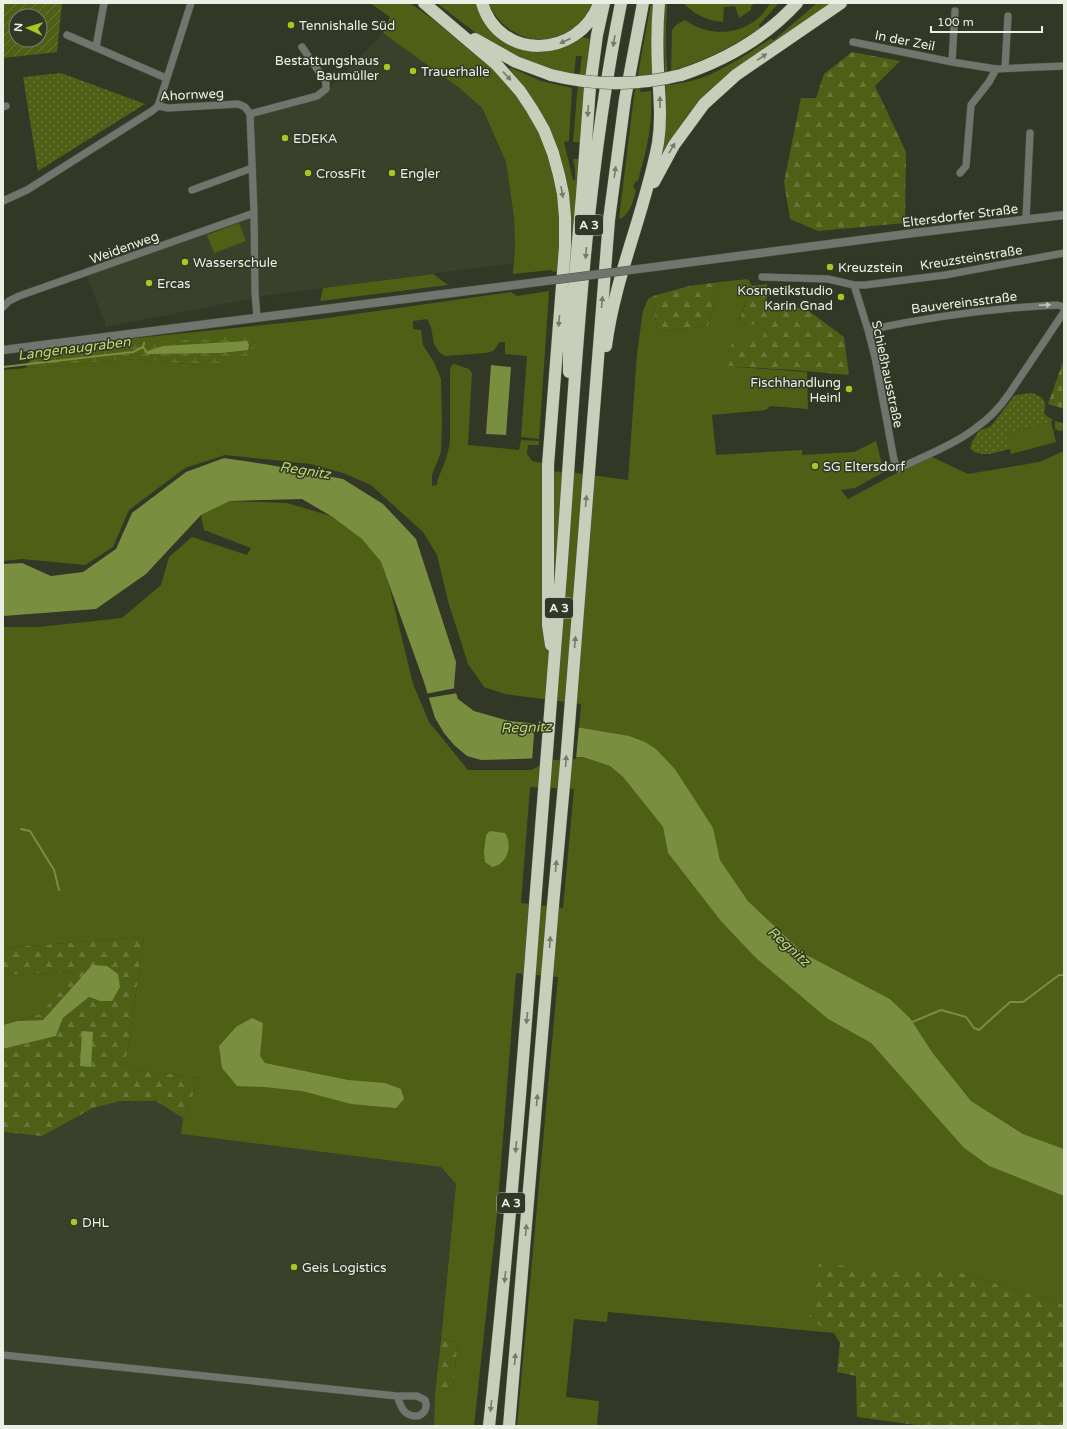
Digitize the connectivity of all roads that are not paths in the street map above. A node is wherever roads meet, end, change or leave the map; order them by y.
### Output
1 (104, 3) edge
2 (190, 3) edge
3 (424, 3) edge
4 (482, 3) edge
5 (599, 3) edge
6 (604, 3) edge
7 (621, 3) edge
8 (642, 3) edge
9 (659, 3) edge
10 (797, 3) edge
11 (841, 3) edge
12 (955, 11) dead end
13 (1008, 16) dead end
14 (447, 22) junction
15 (67, 35) dead end
16 (853, 42) dead end
17 (96, 47) junction
18 (302, 47) dead end
19 (952, 62) junction
20 (1064, 66) edge
21 (1005, 68) junction
22 (996, 69) junction
23 (166, 78) junction
24 (158, 106) junction
25 (250, 114) junction
26 (1030, 133) dead end
27 (252, 168) junction
28 (960, 173) dead end
29 (192, 190) dead end
30 (3, 201) edge
31 (254, 213) junction
32 (1064, 215) edge
33 (1026, 219) junction
34 (638, 222) junction
35 (1064, 253) edge
36 (762, 277) dead end
37 (854, 285) junction
38 (3, 307) edge
39 (1064, 307) edge
40 (1064, 312) edge
41 (257, 318) junction
42 (868, 330) junction
43 (3, 350) edge
44 (591, 444) junction
45 (568, 449) junction
46 (556, 537) junction
47 (553, 679) junction
48 (3, 1356) edge
49 (397, 1396) dead end
50 (489, 1426) edge
51 (509, 1426) edge

1 - 17 street
2 - 23 street
3 - 14 highway
5 -> 4 highway
6 -> 45 highway
7 -> 45 highway, A 3
44 -> 8 highway, A 3
34 -> 9 highway
10 - 14 highway, bridge
34 -> 11 highway
12 - 19 street, In der Zeil
13 - 21 street
14 -> 46 highway, A 3
15 - 17 street
16 - 19 street, In der Zeil
17 - 23 street
18 - 25 street
19 - 22 street, In der Zeil
20 - 21 street, In der Zeil
21 - 22 street, In der Zeil
22 - 28 street
23 - 24 street
24 - 25 street, Ahornweg
24 - 30 street, Ahornweg
25 - 27 street
26 - 33 street, Eltersdorfer Straße
27 - 29 street
27 - 31 street
31 - 38 street, Weidenweg
31 - 41 street
32 - 33 street, Eltersdorfer Straße
33 - 41 street, Eltersdorfer Straße, bridge
34 - 44 highway
35 - 37 street, Kreuzsteinstraße
36 - 37 street, Kreuzsteinstraße
37 - 42 street, Schießhausstraße
42 -> 39 street, Bauvereinsstraße
40 - 42 street, Schießhausstraße
41 - 43 street, Eltersdorfer Straße
51 -> 44 highway, A 3
45 - 46 highway, A 3
46 - 47 highway, A 3
46 - 47 highway
47 -> 50 highway, A 3
48 - 49 street

